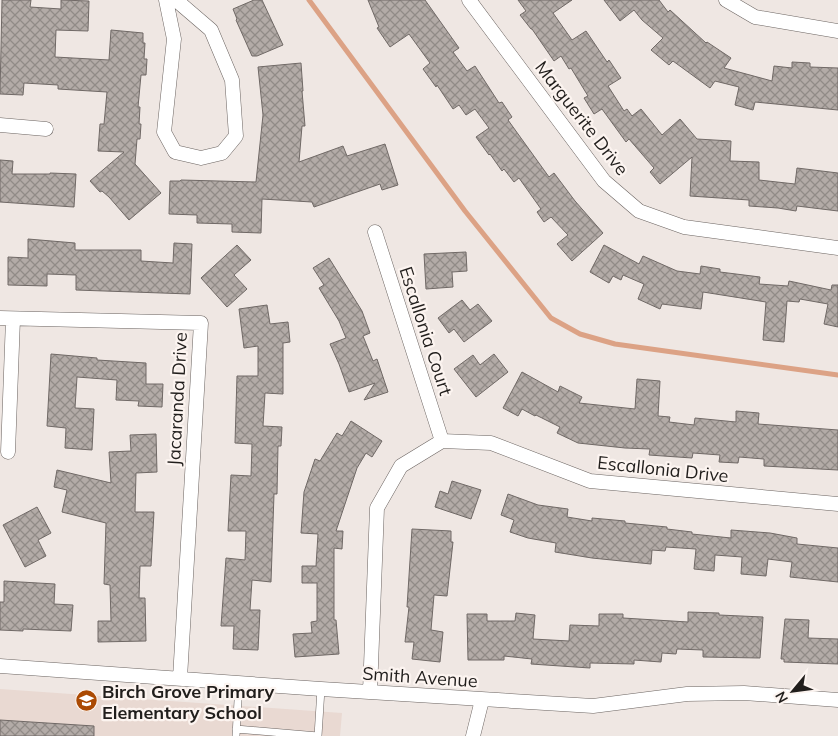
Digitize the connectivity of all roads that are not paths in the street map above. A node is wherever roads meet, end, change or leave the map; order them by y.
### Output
1 (166, 0) edge
2 (176, 0) edge
3 (469, 0) edge
4 (726, 0) edge
5 (838, 31) edge
6 (0, 125) edge
7 (46, 128) dead end
8 (375, 232) dead end
9 (838, 248) edge
10 (7, 319) edge
11 (442, 441) junction
12 (8, 452) dead end
13 (838, 504) edge
14 (0, 666) edge
15 (180, 678) junction
16 (239, 683) junction
17 (321, 689) junction
18 (370, 692) junction
19 (482, 700) junction
20 (838, 700) edge
21 (236, 733) edge
22 (318, 736) edge
23 (473, 736) edge

1 - 2 street
3 - 9 street, Marguerite Drive
4 - 5 street
6 - 7 street
8 - 11 street, Escallonia Court
10 - 12 street
10 - 15 street, Jacaranda Drive
11 - 13 street, Escallonia Drive
11 - 18 street
14 - 15 street, Smith Avenue
15 - 16 street, Smith Avenue
16 - 17 street, Smith Avenue
16 - 21 lane
17 - 18 street, Smith Avenue
17 - 22 lane
18 - 19 street, Smith Avenue
19 - 20 street, Smith Avenue
19 - 23 street
21 - 22 lane

